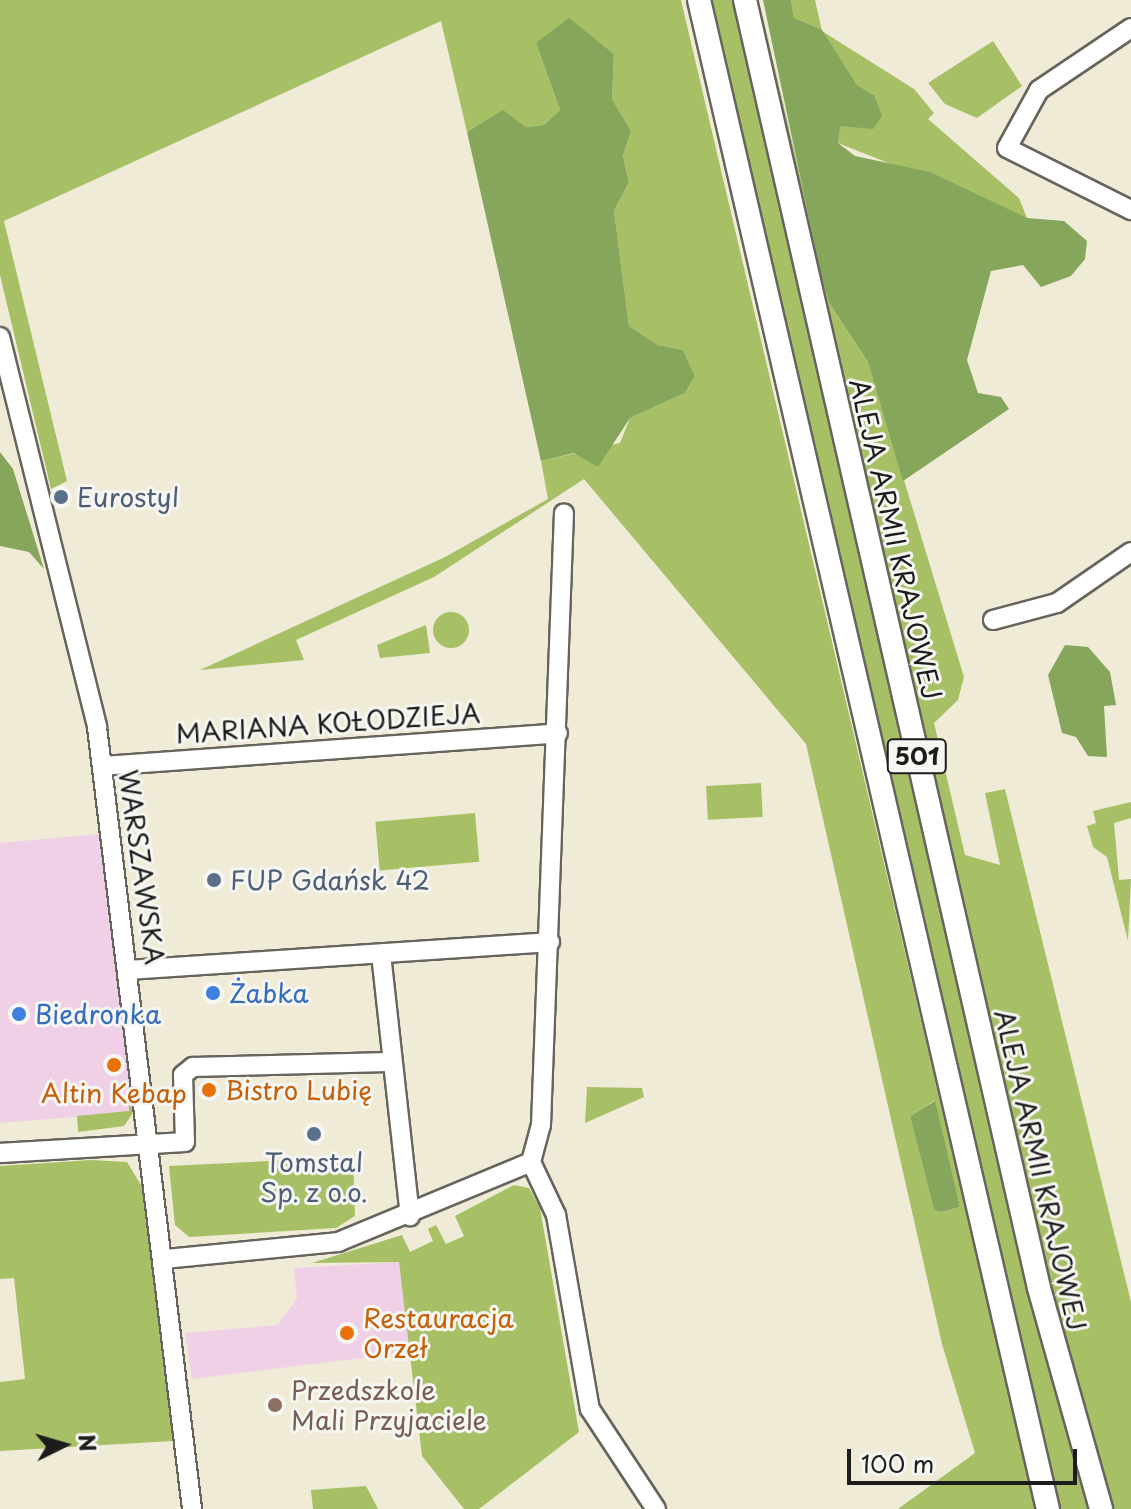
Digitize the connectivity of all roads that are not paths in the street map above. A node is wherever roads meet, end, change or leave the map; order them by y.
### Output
1 (699, 0) edge
2 (745, 0) edge
3 (1131, 28) edge
4 (1131, 210) edge
5 (0, 337) edge
6 (564, 513) dead end
7 (1131, 552) edge
8 (993, 620) dead end
9 (558, 733) junction
10 (102, 766) junction
11 (550, 942) junction
12 (381, 954) junction
13 (129, 970) junction
14 (389, 1062) junction
15 (152, 1143) junction
16 (0, 1153) edge
17 (531, 1162) junction
18 (410, 1216) junction
19 (165, 1259) junction
20 (192, 1509) edge
21 (656, 1509) edge
22 (1048, 1509) edge
23 (1101, 1509) edge

1 - 22 main road, 501
2 - 23 main road, ALEJA ARMII KRAJOWEJ / 501
3 - 4 street
5 - 10 street, WARSZAWSKA
6 - 9 street
7 - 8 street
9 - 10 street, MARIANA KOŁODZIEJA
9 - 11 street
10 - 13 street, WARSZAWSKA
11 - 12 street
11 - 17 street
12 - 13 street
12 - 14 street
13 - 15 street, WARSZAWSKA
14 - 15 street
14 - 18 street
15 - 16 street
15 - 19 street, WARSZAWSKA
17 - 18 street
17 - 21 street
18 - 19 street
19 - 20 street, WARSZAWSKA

